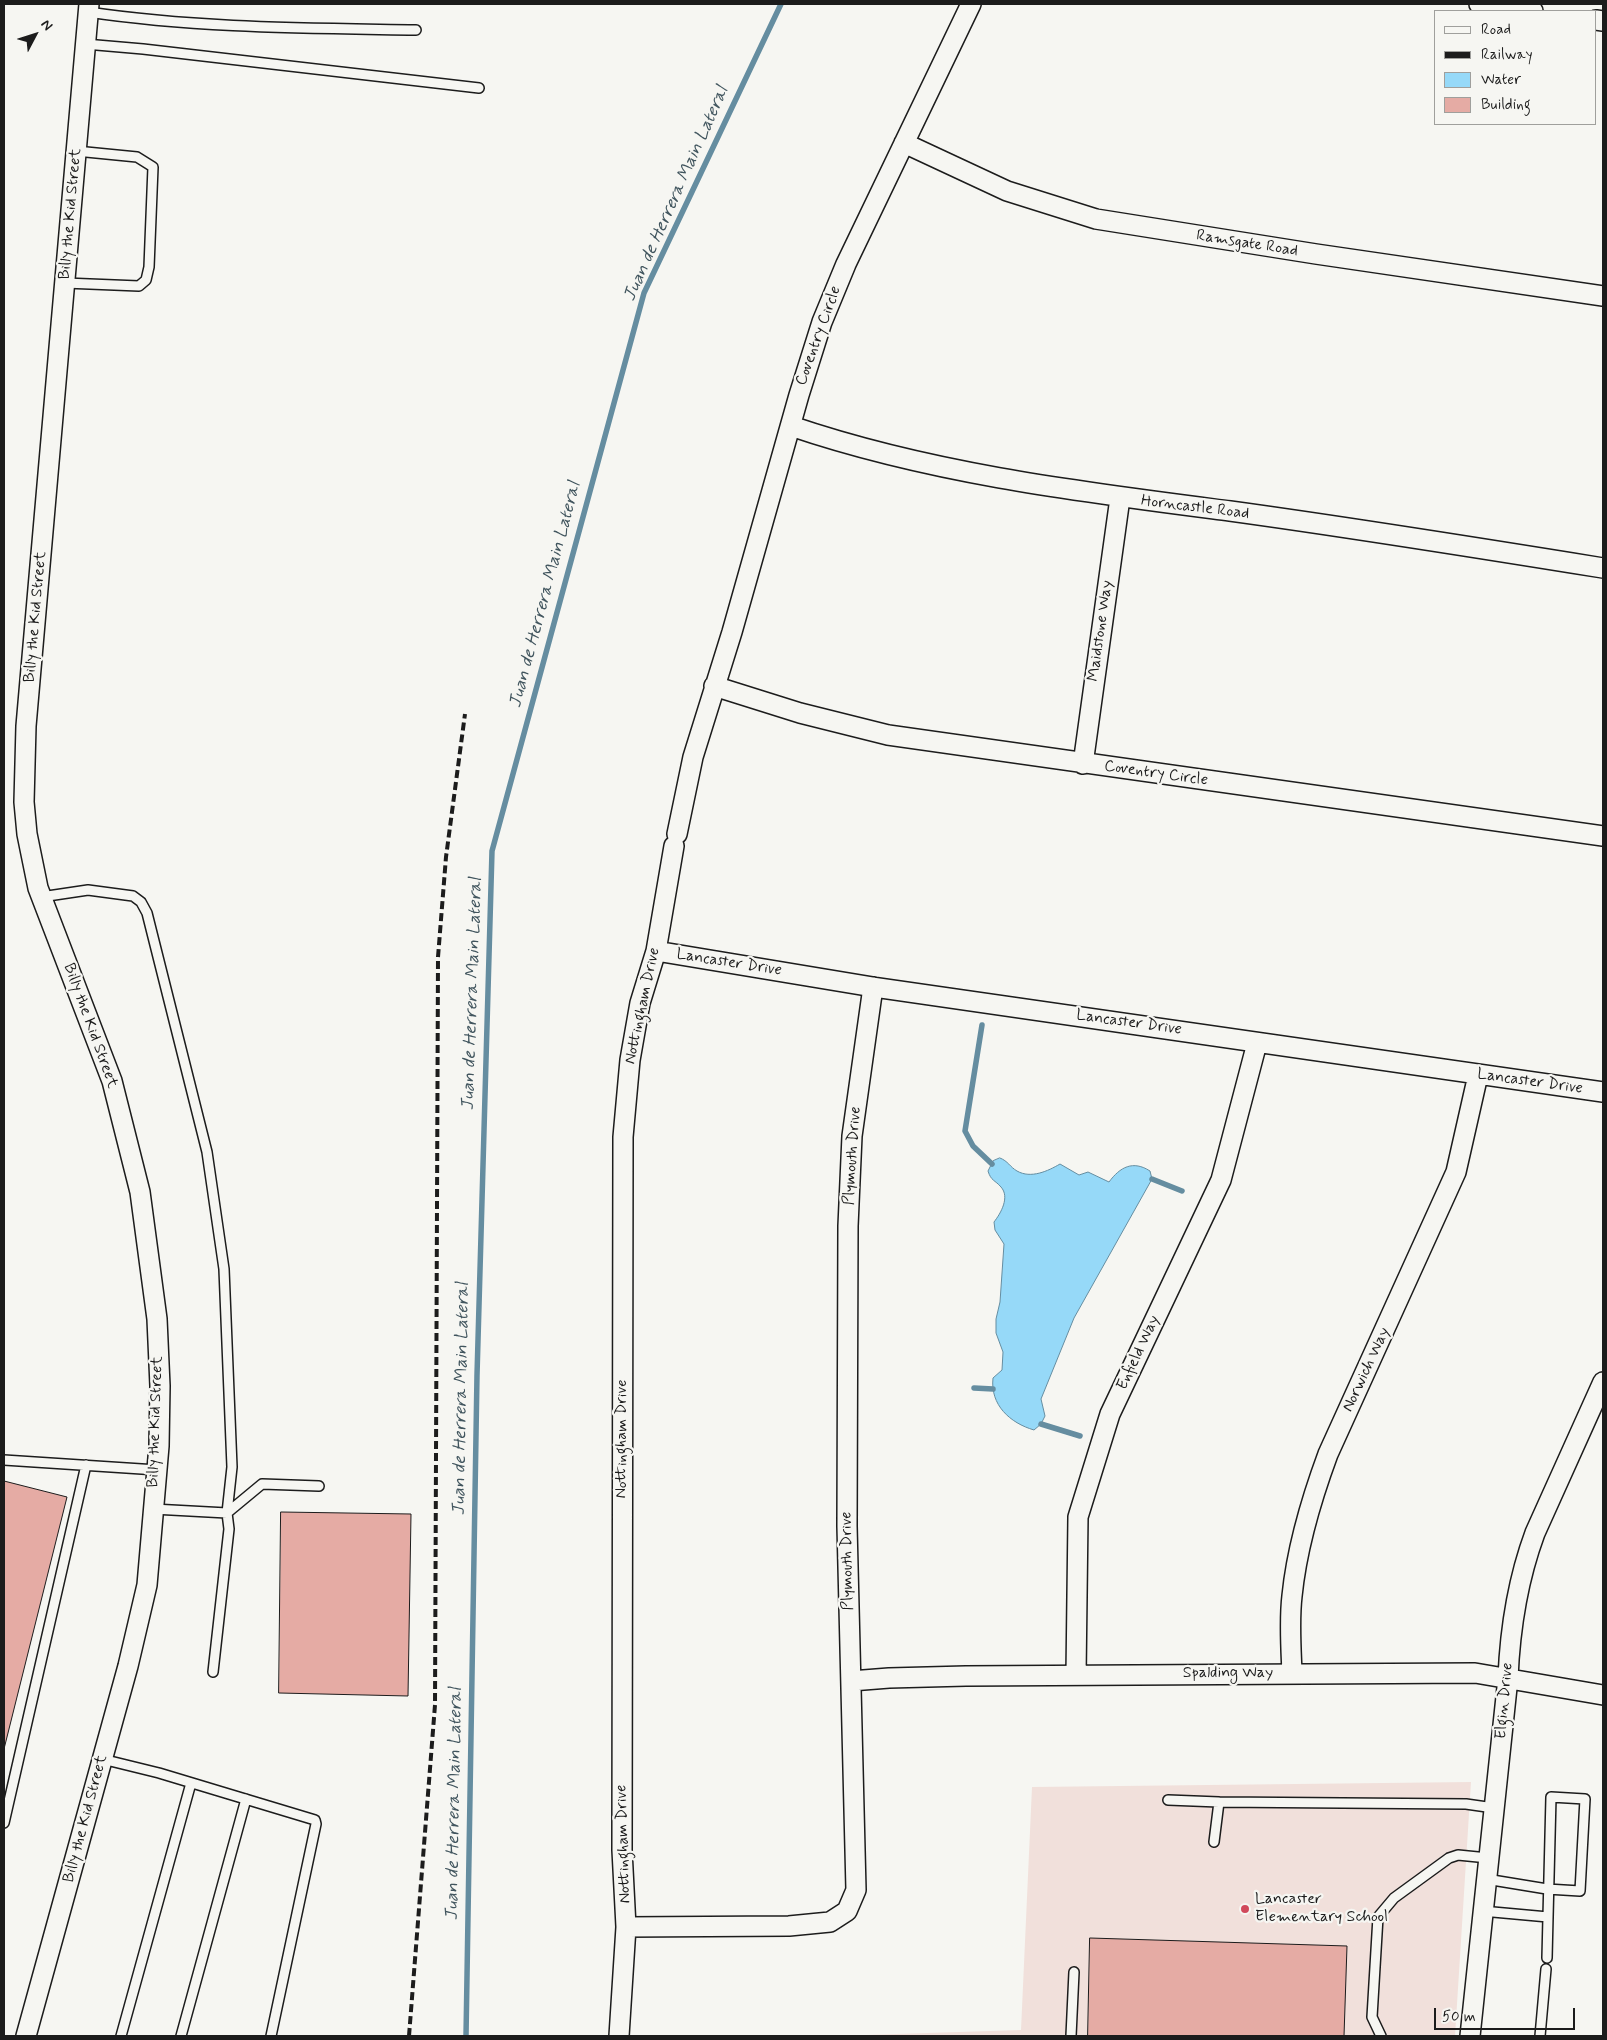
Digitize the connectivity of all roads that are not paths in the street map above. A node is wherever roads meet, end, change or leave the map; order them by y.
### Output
1 (971, 4) edge
2 (1479, 4) edge
3 (88, 8) edge
4 (1525, 10) edge
5 (416, 30) dead end
6 (85, 44) junction
7 (479, 88) dead end
8 (904, 143) junction
9 (76, 151) junction
10 (64, 283) junction
11 (1603, 296) edge
12 (791, 426) junction
13 (1120, 498) junction
14 (1603, 568) edge
15 (714, 686) junction
16 (692, 757) joint
17 (1083, 764) junction
18 (1603, 836) edge
19 (41, 897) junction
20 (656, 951) junction
21 (873, 987) junction
22 (1256, 1043) junction
23 (1478, 1075) junction
24 (1603, 1092) edge
25 (1603, 1382) edge
26 (4, 1460) edge
27 (86, 1465) junction
28 (156, 1470) junction
29 (319, 1486) dead end
30 (153, 1509) junction
31 (227, 1513) junction
32 (213, 1672) dead end
33 (1292, 1673) junction
34 (1076, 1675) junction
35 (1508, 1678) junction
36 (851, 1681) junction
37 (1603, 1695) edge
38 (102, 1759) junction
39 (191, 1783) junction
40 (246, 1799) junction
41 (1168, 1800) dead end
42 (1219, 1802) junction
43 (1494, 1808) junction
44 (4, 1823) edge
45 (1214, 1842) dead end
46 (1488, 1858) junction
47 (1486, 1879) junction
48 (1547, 1889) junction
49 (1482, 1911) junction
50 (1548, 1917) junction
51 (626, 1927) junction
52 (1547, 1958) dead end
53 (1546, 1969) dead end
54 (1074, 1972) dead end
55 (26, 2036) edge
56 (121, 2036) edge
57 (181, 2036) edge
58 (271, 2036) edge
59 (619, 2036) edge
60 (1071, 2036) edge
61 (1381, 2036) edge
62 (1470, 2036) edge
63 (1540, 2036) edge

1 - 8 street, Coventry Circle
2 - 4 street
3 - 5 lane
3 - 6 street, Billy the Kid Street
6 - 7 lane
6 - 9 street, Billy the Kid Street
8 - 11 street, Ramsgate Road
8 - 12 street, Coventry Circle
9 - 10 street, Billy the Kid Street
9 - 10 lane
10 - 19 street, Billy the Kid Street
12 - 13 street, Horncastle Road
12 - 15 street, Coventry Circle
13 - 14 street, Horncastle Road
13 - 17 street, Maidstone Way
15 - 16 street, Coventry Circle
15 - 17 street, Coventry Circle
16 - 20 street, Nottingham Drive
17 - 18 street, Coventry Circle
19 - 28 street, Billy the Kid Street
19 - 31 lane
20 - 21 street, Lancaster Drive
20 - 51 street, Nottingham Drive
21 - 22 street, Lancaster Drive
21 - 36 street, Plymouth Drive
22 - 23 street, Lancaster Drive
22 - 34 street, Enfield Way
23 - 24 street, Lancaster Drive
23 - 33 street, Norwich Way
25 - 35 street, Elgin Drive
26 - 27 lane
27 - 28 lane
27 - 44 lane
28 - 30 street, Billy the Kid Street
29 - 31 lane
30 - 31 lane
30 - 38 street, Billy the Kid Street
31 - 32 lane
33 - 34 street, Spalding Way
33 - 35 street, Spalding Way
34 - 36 street, Spalding Way
35 - 37 street, Spalding Way
35 - 43 street, Elgin Drive
36 - 51 street, Plymouth Drive
38 - 39 lane
38 - 55 street, Billy the Kid Street
39 - 40 lane
39 - 56 lane
40 - 57 lane
40 - 58 lane
41 - 42 lane
42 - 43 lane
42 - 45 lane
43 - 46 street, Elgin Drive
46 - 47 street, Elgin Drive
46 - 61 lane
47 - 48 lane
47 - 49 street, Elgin Drive
48 - 48 lane
48 - 50 lane
49 - 50 lane
49 - 62 street, Elgin Drive
50 - 52 lane
51 - 59 street, Nottingham Drive
53 - 63 lane
54 - 60 lane

